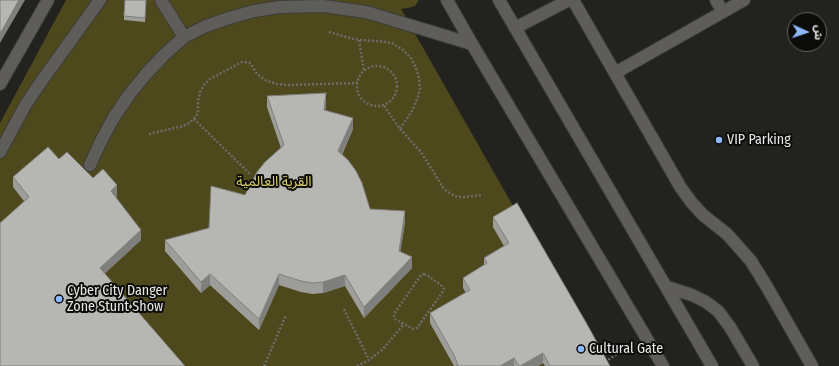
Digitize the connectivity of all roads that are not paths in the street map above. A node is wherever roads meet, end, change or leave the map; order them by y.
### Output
1 (48, 0) edge
2 (100, 0) edge
3 (161, 0) edge
4 (447, 0) edge
5 (499, 0) edge
6 (569, 0) edge
7 (573, 0) edge
8 (716, 0) edge
9 (744, 0) edge
10 (723, 12) junction
11 (515, 28) junction
12 (184, 37) junction
13 (472, 44) junction
14 (615, 73) junction
15 (0, 84) edge
16 (0, 152) edge
17 (90, 165) dead end
18 (667, 287) junction
19 (663, 366) edge
20 (712, 366) edge
21 (753, 366) edge
22 (812, 366) edge

1 - 15 street
2 - 16 street
3 - 12 street
4 - 13 street
5 - 11 street
6 - 11 street
7 - 14 street
8 - 10 street
9 - 10 street
10 - 14 street
11 - 18 street
12 - 13 street
12 - 17 street
13 - 19 street
14 - 22 street
18 - 20 street
18 - 21 street

